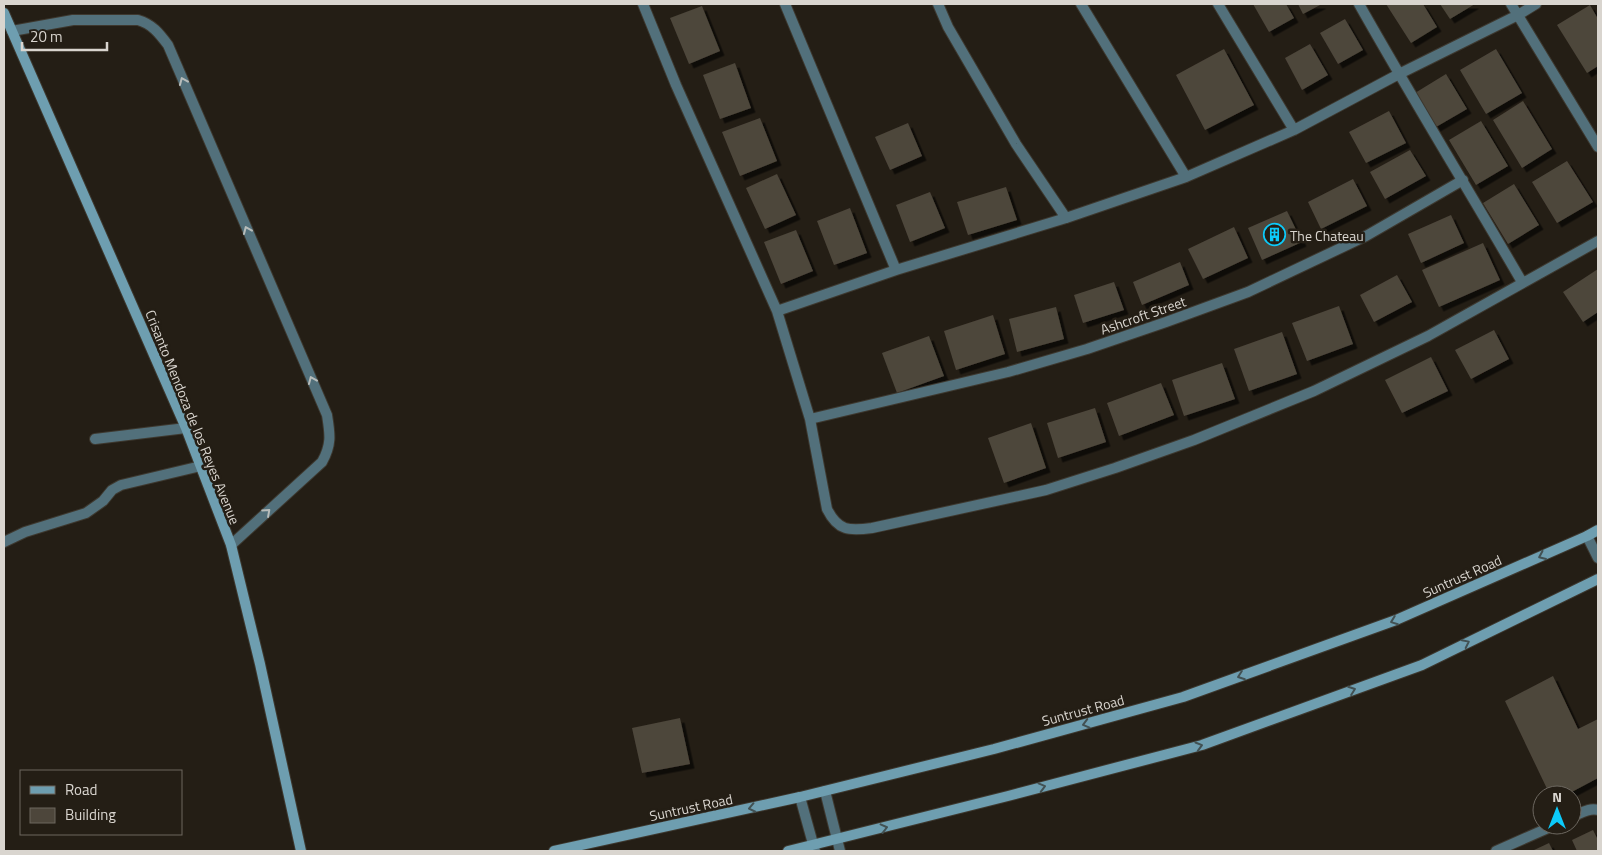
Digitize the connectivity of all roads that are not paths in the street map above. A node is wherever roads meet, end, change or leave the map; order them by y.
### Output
1 (643, 4) edge
2 (785, 4) edge
3 (938, 4) edge
4 (1081, 4) edge
5 (1218, 4) edge
6 (1359, 4) edge
7 (1511, 4) edge
8 (1536, 4) edge
9 (4, 13) edge
10 (1518, 15) junction
11 (12, 31) junction
12 (1398, 74) junction
13 (1294, 130) junction
14 (1598, 147) edge
15 (1186, 177) junction
16 (1463, 180) junction
17 (1066, 218) junction
18 (1598, 241) edge
19 (896, 270) junction
20 (1522, 282) junction
21 (777, 311) junction
22 (810, 419) junction
23 (186, 428) junction
24 (95, 439) dead end
25 (200, 466) junction
26 (1598, 530) edge
27 (1587, 536) junction
28 (4, 542) edge
29 (231, 545) junction
30 (1598, 558) edge
31 (1598, 579) edge
32 (825, 791) junction
33 (800, 797) junction
34 (1598, 810) edge
35 (1582, 812) edge
36 (1532, 835) edge
37 (837, 840) junction
38 (814, 848) edge
39 (302, 851) edge
40 (554, 851) edge
41 (788, 851) edge
42 (840, 851) edge
43 (1496, 851) edge

1 - 21 street
2 - 19 street
3 - 17 street
4 - 15 street
5 - 13 street
6 - 12 street
7 - 10 street
8 - 10 street
9 - 11 street, Crisanto Mendoza de los Reyes Avenue
10 - 12 street
10 - 14 street
11 - 23 street, Crisanto Mendoza de los Reyes Avenue
29 -> 11 street
12 - 13 street
12 - 16 street
13 - 15 street
15 - 17 street
16 - 20 street
16 - 22 street, Ashcroft Street
17 - 19 street
18 - 20 street
19 - 21 street
20 - 22 street
21 - 22 street
23 - 24 street
23 - 25 street, Crisanto Mendoza de los Reyes Avenue
25 - 28 street
25 - 29 street, Crisanto Mendoza de los Reyes Avenue
26 - 27 street, Suntrust Road
27 - 30 street
27 -> 32 street, Suntrust Road
29 - 39 street, Crisanto Mendoza de los Reyes Avenue
37 -> 31 street
32 - 33 street, Suntrust Road
32 - 37 street
33 - 38 street
33 -> 40 street, Suntrust Road
34 - 35 street
36 - 43 street
37 - 38 street
37 - 42 street
38 - 41 street

